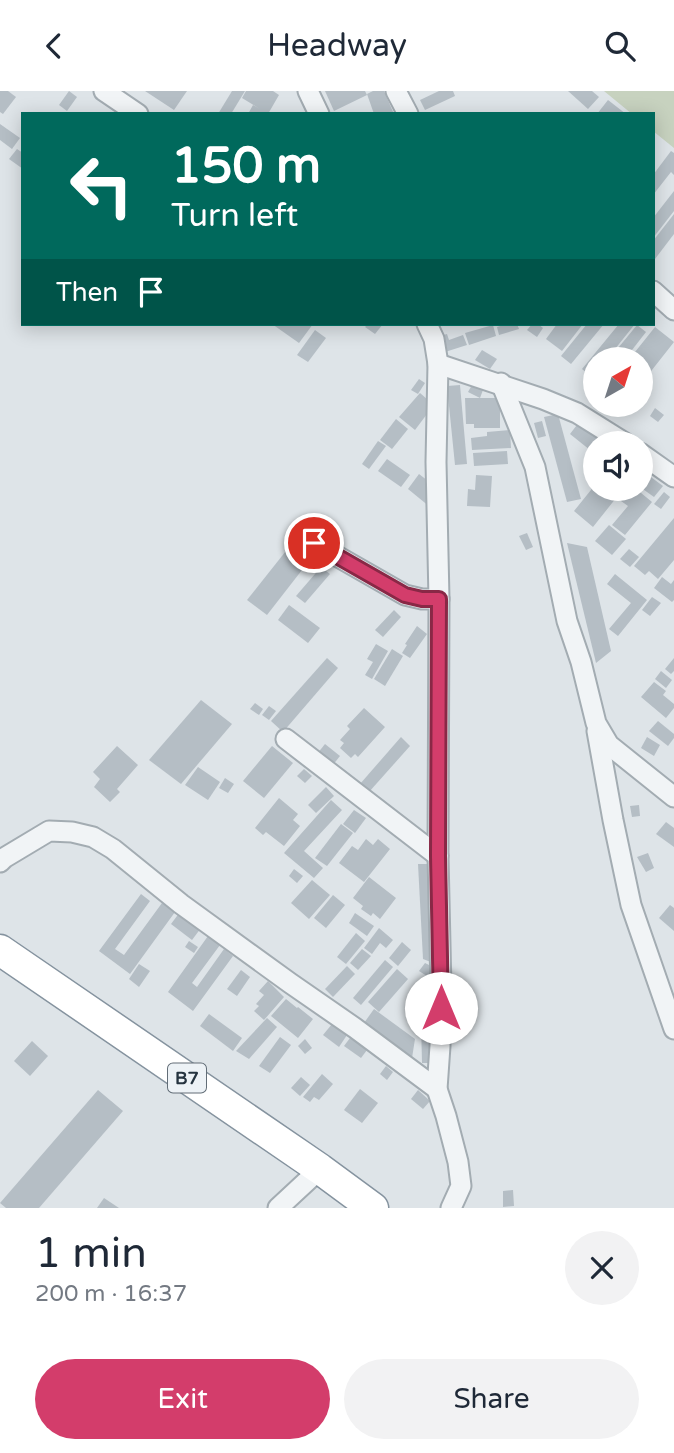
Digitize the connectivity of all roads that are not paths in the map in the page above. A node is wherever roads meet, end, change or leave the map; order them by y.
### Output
1 (104, 91) edge
2 (308, 91) edge
3 (396, 91) edge
4 (135, 112) edge
5 (318, 112) edge
6 (407, 112) edge
7 (655, 293) edge
8 (674, 310) edge
9 (428, 326) edge
10 (438, 364) junction
11 (501, 383) junction
12 (605, 431) edge
13 (653, 462) edge
14 (674, 477) edge
15 (314, 543) dead end
16 (439, 599) junction
17 (596, 723) junction
18 (286, 739) dead end
19 (674, 797) edge
20 (438, 856) junction
21 (0, 862) edge
22 (0, 950) edge
23 (674, 1029) edge
24 (437, 1089) junction
25 (320, 1169) junction
26 (278, 1208) edge
27 (373, 1208) edge
28 (451, 1208) edge

1 - 4 street
2 - 5 street
3 - 6 street
7 - 8 street
9 - 10 street
10 - 11 street
10 - 16 street
11 - 12 street
11 - 17 street
13 - 14 street
15 - 16 street
16 - 20 street
17 - 19 street
17 - 23 street
18 - 20 street
20 - 24 street
21 - 24 street
22 - 25 highway, B7
24 - 28 street
25 - 26 street
25 - 27 highway, B7

